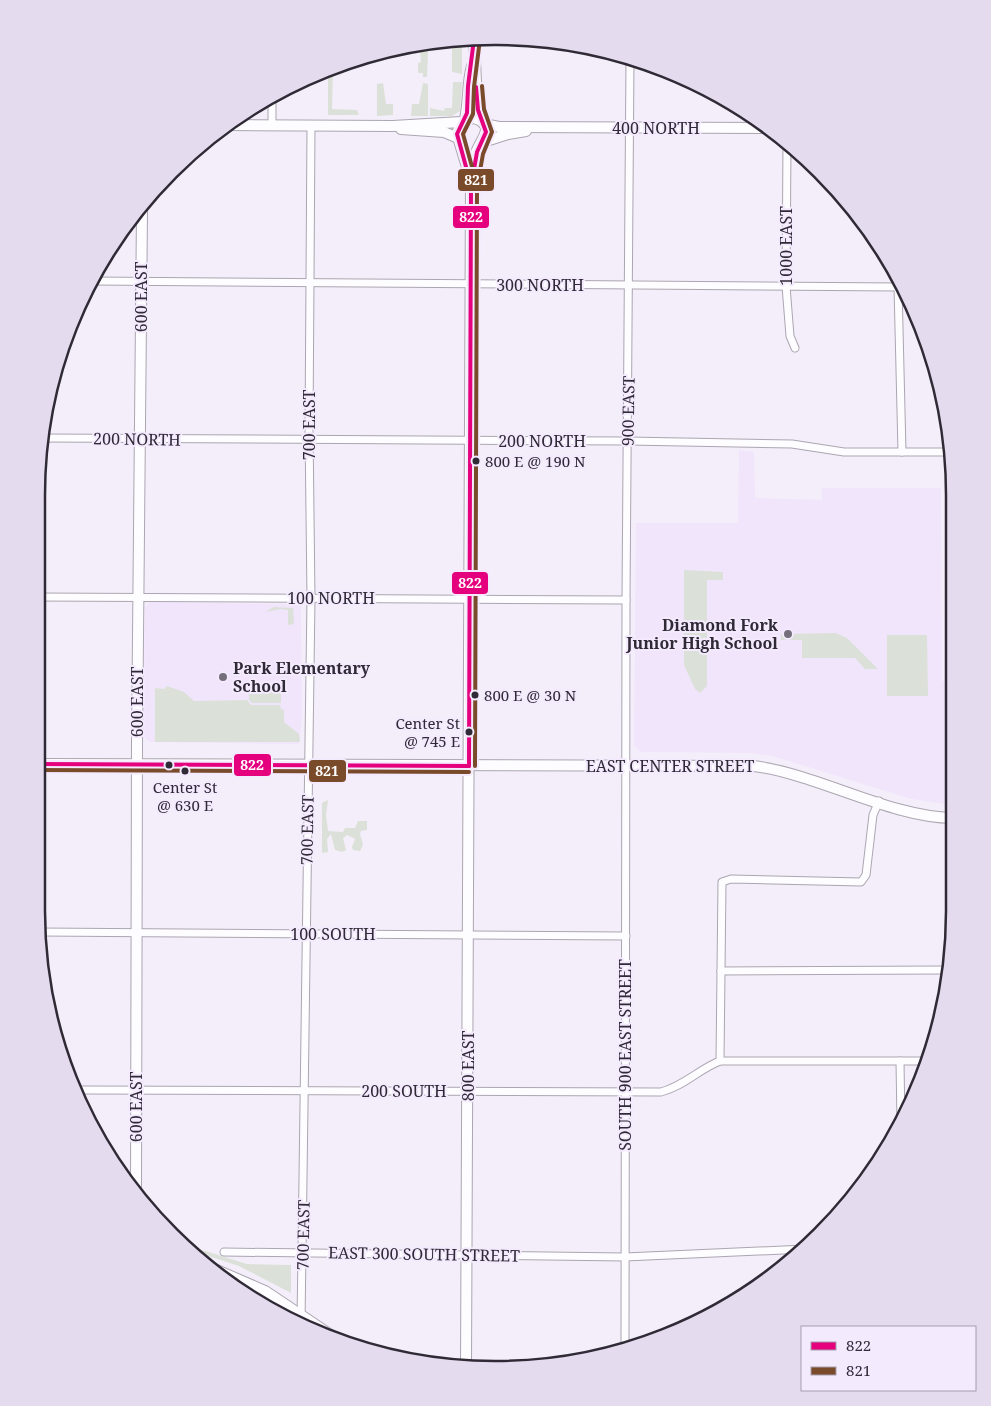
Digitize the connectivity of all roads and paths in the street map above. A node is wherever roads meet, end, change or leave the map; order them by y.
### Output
1 (474, 46) edge
2 (473, 63) junction
3 (630, 66) edge
4 (272, 104) edge
5 (463, 120) junction
6 (483, 123) junction
7 (238, 126) edge
8 (272, 126) junction
9 (311, 126) junction
10 (393, 126) junction
11 (542, 128) junction
12 (630, 128) junction
13 (756, 128) edge
14 (459, 141) junction
15 (482, 143) junction
16 (787, 152) edge
17 (471, 185) junction
18 (142, 216) edge
19 (99, 281) edge
20 (142, 282) junction
21 (309, 283) junction
22 (471, 285) junction
23 (630, 286) junction
24 (786, 286) junction
25 (895, 286) edge
26 (898, 293) edge
27 (796, 348) dead end
28 (49, 438) edge
29 (140, 439) junction
30 (309, 440) junction
31 (628, 440) junction
32 (470, 441) junction
33 (902, 452) junction
34 (944, 452) edge
35 (45, 597) edge
36 (138, 597) junction
37 (311, 598) junction
38 (470, 599) junction
39 (626, 600) junction
40 (45, 764) edge
41 (138, 764) junction
42 (307, 765) junction
43 (626, 765) junction
44 (469, 766) junction
45 (879, 801) junction
46 (946, 817) edge
47 (46, 932) edge
48 (137, 932) junction
49 (306, 934) junction
50 (469, 935) junction
51 (626, 936) junction
52 (942, 970) edge
53 (721, 971) junction
54 (720, 1061) junction
55 (900, 1062) junction
56 (920, 1062) edge
57 (82, 1090) edge
58 (136, 1090) junction
59 (305, 1091) junction
60 (468, 1092) junction
61 (625, 1092) junction
62 (901, 1108) edge
63 (136, 1182) edge
64 (792, 1250) edge
65 (224, 1252) dead end
66 (304, 1252) junction
67 (467, 1255) junction
68 (624, 1257) junction
69 (233, 1276) edge
70 (298, 1316) edge
71 (301, 1318) edge
72 (625, 1342) edge
73 (466, 1360) edge

1 - 2 street
2 - 5 street
2 - 6 street
3 - 12 street, 900 EAST
4 - 8 street
5 - 6 street
5 - 10 street
5 - 14 street
6 - 11 street
6 - 15 street
7 - 8 street
8 - 9 street
9 - 10 street
9 - 21 street, 700 EAST
10 - 14 street
11 - 12 street, 400 NORTH
11 - 15 street
12 - 13 street, 400 NORTH
12 - 23 street, 900 EAST
14 - 15 street
14 - 17 street
15 - 17 street
16 - 24 street, 1000 EAST
17 - 22 street, 800 EAST
18 - 20 street, 600 EAST
19 - 20 street, 300 NORTH
20 - 21 street, 300 NORTH
20 - 29 street, 600 EAST
21 - 22 street, 300 NORTH
21 - 30 street, 700 EAST
22 - 23 street, 300 NORTH
22 - 32 street, 800 EAST
23 - 24 street, 300 NORTH
23 - 31 street, 900 EAST
24 - 25 street, 300 NORTH
24 - 27 street, 1000 EAST
26 - 33 street, 300 NORTH
28 - 29 street, 200 NORTH
29 - 30 street, 200 NORTH
29 - 36 street, 600 EAST
30 - 32 street, 200 NORTH
30 - 37 street, 700 EAST
31 - 32 street, 200 NORTH
31 - 33 street, 200 NORTH
31 - 39 street, 900 EAST
32 - 38 street, 800 EAST
33 - 34 street, 200 NORTH
35 - 36 street, 100 NORTH
36 - 37 street, 100 NORTH
36 - 41 street, 600 EAST
37 - 38 street, 100 NORTH
37 - 42 street, 700 EAST
38 - 39 street, 100 NORTH
38 - 44 street, 800 EAST
39 - 43 street, 900 EAST
40 - 41 street, EAST CENTER STREET
41 - 42 street, EAST CENTER STREET
41 - 48 street, 600 EAST
42 - 44 street, EAST CENTER STREET
42 - 49 street, 700 EAST
43 - 44 street, EAST CENTER STREET
43 - 45 street, EAST CENTER STREET
43 - 51 street, SOUTH 900 EAST STREET
44 - 50 street, 800 EAST
45 - 46 street, EAST CENTER STREET
45 - 53 street
47 - 48 street, 100 SOUTH
48 - 49 street, 100 SOUTH
48 - 58 street, 600 EAST
49 - 50 street, 100 SOUTH
49 - 59 street, 700 EAST
50 - 51 street, 100 SOUTH
50 - 60 street, 800 EAST
51 - 61 street, SOUTH 900 EAST STREET
52 - 53 street
53 - 54 street
54 - 55 street
54 - 61 street, 200 SOUTH
55 - 56 street
55 - 62 street
57 - 58 street, 200 SOUTH
58 - 59 street, 200 SOUTH
58 - 63 street, 600 EAST
59 - 60 street, 200 SOUTH
59 - 66 street, 700 EAST
60 - 61 street, 200 SOUTH
60 - 67 street, 800 EAST
61 - 68 street, SOUTH 900 EAST STREET
64 - 68 street, EAST 300 SOUTH STREET
65 - 66 street, EAST 300 SOUTH STREET
66 - 67 street, EAST 300 SOUTH STREET
66 - 71 street, 700 EAST
67 - 68 street, EAST 300 SOUTH STREET
67 - 73 street, 800 EAST
68 - 72 street, SOUTH 900 EAST STREET
69 - 70 street

